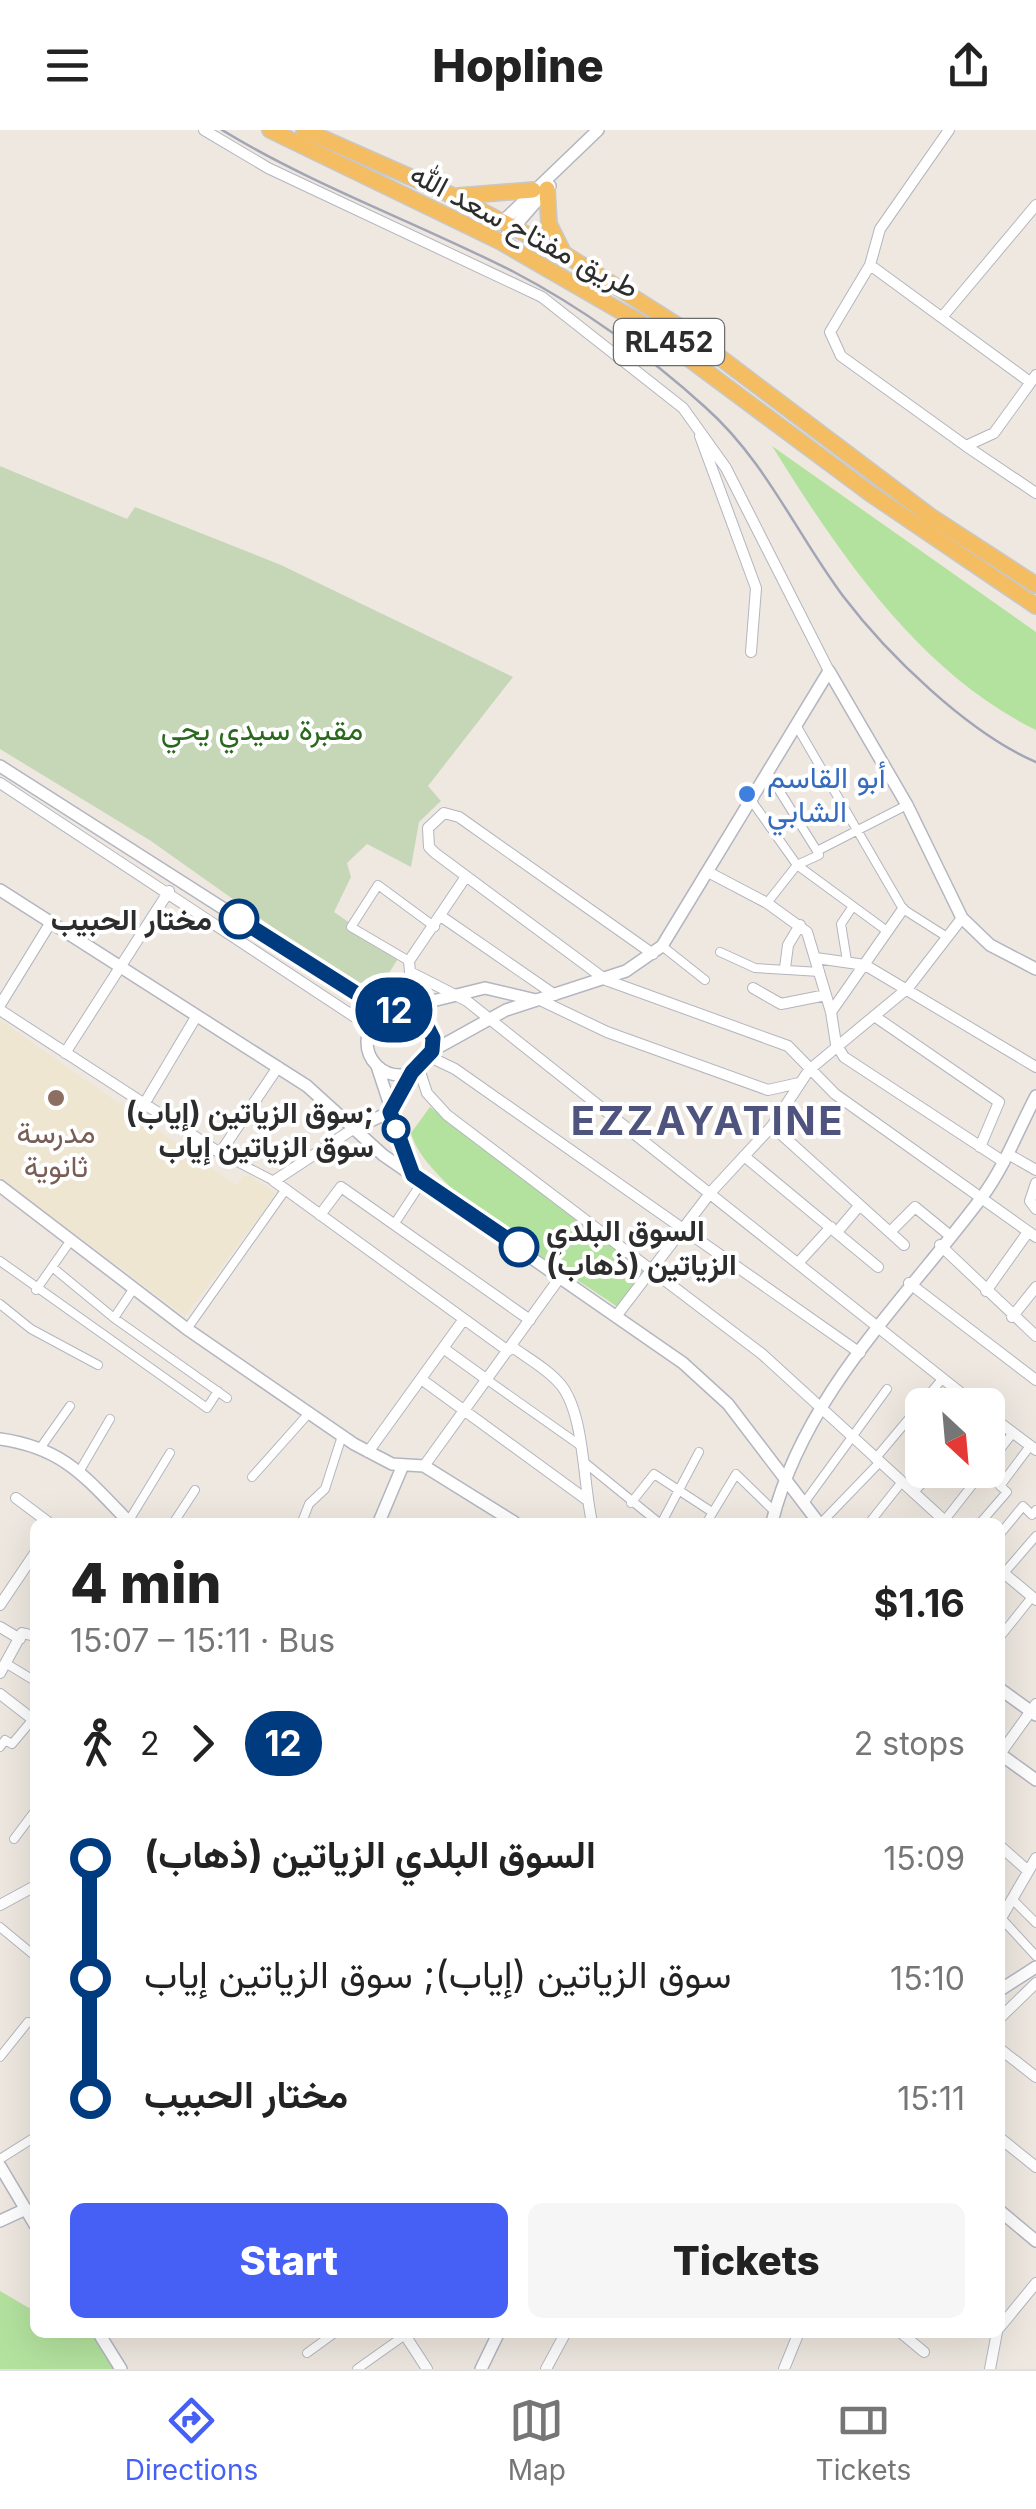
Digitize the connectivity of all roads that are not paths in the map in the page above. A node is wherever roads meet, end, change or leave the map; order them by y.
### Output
1 (204, 130) edge
2 (270, 130) edge
3 (304, 130) edge
4 (598, 130) edge
5 (944, 133) edge
6 (540, 190) junction
7 (451, 195) junction
8 (1036, 206) edge
9 (508, 225) junction
10 (495, 239) junction
11 (566, 255) junction
12 (870, 265) junction
13 (944, 316) junction
14 (1033, 378) edge
15 (694, 422) junction
16 (966, 446) junction
17 (1036, 493) edge
18 (1036, 585) edge
19 (1036, 606) edge
20 (751, 652) dead end
21 (829, 671) junction
22 (796, 725) junction
23 (0, 766) edge
24 (767, 770) junction
25 (0, 783) edge
26 (751, 800) junction
27 (907, 805) junction
28 (860, 828) junction
29 (817, 851) junction
30 (797, 865) junction
31 (708, 872) junction
32 (465, 878) junction
33 (0, 890) edge
34 (169, 891) junction
35 (768, 903) junction
36 (853, 906) junction
37 (904, 910) junction
38 (962, 918) junction
39 (51, 922) junction
40 (439, 922) junction
41 (800, 924) junction
42 (887, 931) junction
43 (946, 937) junction
44 (658, 950) junction
45 (720, 952) dead end
46 (816, 958) junction
47 (409, 960) junction
48 (847, 960) junction
49 (865, 965) junction
50 (120, 968) junction
51 (785, 968) junction
52 (1036, 969) edge
53 (820, 972) junction
54 (606, 980) junction
55 (705, 980) dead end
56 (753, 988) dead end
57 (908, 988) junction
58 (456, 994) junction
59 (554, 995) junction
60 (826, 995) junction
61 (362, 997) junction
62 (537, 999) junction
63 (0, 1008) edge
64 (395, 1010) junction
65 (831, 1012) junction
66 (196, 1018) junction
67 (877, 1018) junction
68 (488, 1020) junction
69 (372, 1024) junction
70 (836, 1044) junction
71 (65, 1053) junction
72 (431, 1054) junction
73 (377, 1066) junction
74 (278, 1067) junction
75 (1036, 1067) edge
76 (809, 1070) junction
77 (416, 1071) junction
78 (800, 1083) junction
79 (1034, 1104) edge
80 (143, 1106) junction
81 (390, 1112) junction
82 (772, 1126) junction
83 (353, 1130) junction
84 (980, 1147) junction
85 (220, 1154) junction
86 (744, 1156) junction
87 (1006, 1158) junction
88 (1036, 1170) edge
89 (418, 1178) junction
90 (274, 1180) junction
91 (1036, 1183) edge
92 (0, 1186) edge
93 (286, 1189) junction
94 (711, 1192) junction
95 (982, 1197) junction
96 (858, 1206) junction
97 (1036, 1209) edge
98 (320, 1215) junction
99 (395, 1223) junction
100 (682, 1230) junction
101 (834, 1230) junction
102 (890, 1232) junction
103 (1032, 1234) edge
104 (72, 1240) junction
105 (944, 1240) junction
106 (904, 1245) dead end
107 (798, 1262) junction
108 (1, 1265) edge
109 (52, 1267) junction
110 (878, 1267) dead end
111 (652, 1271) junction
112 (561, 1276) junction
113 (909, 1283) junction
114 (1036, 1287) edge
115 (134, 1288) junction
116 (36, 1290) junction
117 (986, 1291) junction
118 (0, 1304) edge
119 (617, 1315) junction
120 (1012, 1317) junction
121 (114, 1318) junction
122 (464, 1319) junction
123 (530, 1320) junction
124 (879, 1325) junction
125 (187, 1329) junction
126 (138, 1332) junction
127 (1036, 1336) edge
128 (443, 1348) junction
129 (509, 1348) junction
130 (124, 1351) junction
131 (860, 1352) junction
132 (98, 1365) dead end
133 (421, 1378) junction
134 (944, 1378) junction
135 (1036, 1379) edge
136 (486, 1380) junction
137 (956, 1388) edge
138 (886, 1389) dead end
139 (218, 1391) junction
140 (227, 1398) dead end
141 (70, 1406) dead end
142 (464, 1410) junction
143 (819, 1410) junction
144 (309, 1412) junction
145 (110, 1419) dead end
146 (1005, 1428) edge
147 (1012, 1434) junction
148 (342, 1436) junction
149 (1, 1441) edge
150 (853, 1441) junction
151 (1005, 1443) edge
152 (41, 1446) junction
153 (581, 1446) junction
154 (1033, 1448) edge
155 (368, 1452) junction
156 (699, 1452) dead end
157 (170, 1453) dead end
158 (877, 1461) junction
159 (584, 1462) junction
160 (403, 1465) junction
161 (424, 1466) junction
162 (80, 1472) junction
163 (786, 1475) junction
164 (252, 1477) dead end
165 (902, 1483) junction
166 (918, 1488) edge
167 (971, 1488) edge
168 (681, 1489) junction
169 (195, 1490) dead end
170 (913, 1493) junction
171 (16, 1498) dead end
172 (587, 1500) junction
173 (631, 1502) junction
174 (804, 1503) junction
175 (1036, 1510) edge
176 (712, 1512) junction
177 (774, 1517) edge
178 (43, 1518) edge
179 (124, 1518) edge
180 (130, 1518) edge
181 (177, 1518) edge
182 (304, 1518) edge
183 (381, 1518) edge
184 (508, 1518) edge
185 (591, 1518) edge
186 (654, 1518) edge
187 (663, 1518) edge
188 (709, 1518) edge
189 (817, 1518) edge
190 (824, 1518) edge
191 (873, 1518) edge
192 (941, 1518) edge
193 (948, 1518) edge
194 (984, 1518) edge
195 (1005, 1528) edge
196 (1036, 1536) edge
197 (30, 1561) edge
198 (1005, 1568) edge
199 (1005, 1574) edge
200 (1034, 1598) edge
201 (0, 1605) edge
202 (0, 1628) edge
203 (1005, 1631) edge
204 (30, 1633) edge
205 (20, 1639) junction
206 (4, 1668) edge
207 (30, 1678) edge
208 (1005, 1692) edge
209 (0, 1694) edge
210 (1034, 1710) edge
211 (30, 1717) edge
212 (30, 1724) edge
213 (0, 1747) edge
214 (1005, 1748) edge
215 (1005, 1758) edge
216 (1036, 1780) edge
217 (30, 1818) edge
218 (14, 1839) dead end
219 (1005, 1850) edge
220 (1036, 1858) edge
221 (1027, 1870) junction
222 (30, 1893) edge
223 (1012, 1899) junction
224 (0, 1905) edge
225 (1005, 1912) edge
226 (1005, 1923) edge
227 (1036, 1923) edge
228 (0, 1927) edge
229 (30, 1952) edge
230 (1036, 1956) edge
231 (1036, 1967) edge
232 (1036, 1983) edge
233 (1005, 1987) edge
234 (1005, 2013) edge
235 (28, 2022) dead end
236 (1005, 2053) edge
237 (0, 2056) edge
238 (1036, 2077) edge
239 (30, 2140) edge
240 (1005, 2142) edge
241 (0, 2163) edge
242 (1036, 2167) edge
243 (26, 2209) junction
244 (1005, 2215) edge
245 (30, 2217) edge
246 (0, 2221) edge
247 (1036, 2241) edge
248 (1036, 2283) edge
249 (1005, 2322) edge
250 (102, 2338) edge
251 (327, 2338) edge
252 (399, 2338) edge
253 (407, 2338) edge
254 (496, 2338) edge
255 (563, 2338) edge
256 (797, 2338) edge
257 (907, 2338) edge
258 (997, 2338) edge
259 (924, 2352) dead end
260 (306, 2353) dead end
261 (122, 2369) edge
262 (357, 2369) edge
263 (427, 2369) edge
264 (481, 2369) edge
265 (546, 2369) edge
266 (784, 2369) edge
267 (990, 2369) edge

1 - 15 street
2 - 10 highway, طريق مفتاح سعد الله / RL452
3 - 7 highway, طريق مفتاح سعد الله / RL452
4 - 6 street
5 - 12 street
6 - 7 highway
6 - 9 street
6 - 11 highway
7 - 9 highway, طريق مفتاح سعد الله / RL452
8 - 13 street
9 - 10 street
9 - 11 highway, طريق مفتاح سعد الله / RL452
10 - 19 highway, طريق مفتاح سعد الله / RL452
11 - 18 highway, طريق مفتاح سعد الله / RL452
12 - 13 street
12 - 16 street
13 - 14 street
14 - 16 street
15 - 20 street
15 - 21 street
16 - 17 street
21 - 22 street
21 - 27 street
22 - 24 street
22 - 28 street
23 - 61 street
24 - 26 street
24 - 29 street
25 - 34 street
26 - 30 street
26 - 31 street
27 - 28 street
27 - 38 street
28 - 29 street
28 - 37 street
29 - 30 street
30 - 35 street
30 - 36 street
31 - 35 street
31 - 44 street
32 - 40 street
32 - 44 street
32 - 54 street
33 - 39 street
34 - 50 street
34 - 69 street
35 - 41 street
36 - 42 street
36 - 48 street
37 - 42 street
37 - 43 street
38 - 43 street
38 - 52 street
39 - 50 street
39 - 63 street
40 - 47 street
40 - 47 street
40 - 59 street
41 - 46 street
41 - 51 street
42 - 49 street
43 - 57 street
44 - 54 street
44 - 55 street
45 - 51 street
46 - 48 street
46 - 53 street
47 - 58 street
48 - 49 street
49 - 57 street
49 - 65 street
50 - 66 street
50 - 71 street
51 - 53 street
53 - 60 street
54 - 59 street
54 - 76 street
56 - 60 street
57 - 67 street
57 - 75 street
58 - 62 street
58 - 64 street
58 - 68 street
59 - 62 street
60 - 65 street
61 - 64 street
61 - 69 street
62 - 68 street
62 - 78 street
63 - 71 street
64 - 69 street
64 - 72 street
65 - 70 street
66 - 74 street
66 - 80 street
67 - 70 street
67 - 84 street
68 - 72 street
68 - 94 street
69 - 73 street
70 - 76 street
70 - 84 street
71 - 80 street
72 - 77 street
72 - 100 street
73 - 77 street
73 - 81 street
74 - 83 street
74 - 85 street
76 - 78 street
76 - 95 street
77 - 81 street
77 - 111 street
78 - 82 street
79 - 87 street
80 - 85 street
81 - 83 street
81 - 89 street
82 - 86 street
82 - 96 street
83 - 89 street
83 - 90 street
84 - 87 street
85 - 90 street
86 - 94 street
86 - 101 street
87 - 88 street
87 - 95 street
89 - 99 street
89 - 112 street
90 - 93 street
91 - 97 street
92 - 104 street
93 - 98 street
93 - 125 street
94 - 100 street
94 - 107 street
95 - 103 street
95 - 105 street
96 - 101 street
96 - 102 street
98 - 99 street
98 - 122 street
99 - 123 street
100 - 111 street
100 - 131 street
101 - 107 street
101 - 110 street
102 - 105 street
102 - 106 street
103 - 117 street
104 - 109 street
104 - 115 street
105 - 113 street
105 - 117 street
107 - 124 street
108 - 116 street
109 - 116 street
109 - 121 street
111 - 119 street
111 - 143 street
112 - 119 street
112 - 123 street
113 - 124 street
113 - 135 street
114 - 120 street
115 - 121 street
115 - 125 street
116 - 130 street
117 - 120 street
118 - 132 street
119 - 163 street
120 - 127 street
121 - 126 street
122 - 128 street
122 - 129 street
123 - 129 street
124 - 131 street
124 - 134 street
125 - 144 street
126 - 130 street
126 - 139 street
128 - 133 street
128 - 136 street
129 - 136 street
129 - 153 street
130 - 139 street
131 - 143 street
133 - 142 street
133 - 155 street
134 - 137 street
134 - 158 street
136 - 142 street
136 - 153 street
138 - 150 street
139 - 140 street
141 - 152 street
142 - 161 street
142 - 172 street
143 - 150 street
143 - 163 street
144 - 148 street
144 - 164 street
145 - 162 street
146 - 147 street
147 - 151 street
147 - 154 street
148 - 155 street
148 - 182 street
149 - 152 street
150 - 158 street
150 - 174 street
152 - 162 street
153 - 159 street
154 - 194 street
155 - 160 street
156 - 168 street
157 - 180 street
158 - 165 street
158 - 190 street
159 - 172 street
159 - 173 street
160 - 161 street
160 - 183 street
161 - 184 street
162 - 179 street
163 - 174 street
163 - 177 street
165 - 170 street
165 - 191 street
166 - 170 street
167 - 193 street
168 - 173 street
168 - 176 street
168 - 187 street
169 - 181 street
170 - 192 street
171 - 178 street
172 - 185 street
173 - 186 street
174 - 189 street
175 - 195 street
176 - 177 street
176 - 188 street
196 - 198 street
197 - 201 street
199 - 200 street
200 - 203 street
202 - 205 street
204 - 205 street
205 - 206 street
206 - 207 street
208 - 210 street
209 - 211 street
210 - 214 street
212 - 213 street
215 - 216 street
217 - 218 street
219 - 221 street
220 - 221 street
221 - 223 street
222 - 224 street
223 - 225 street
223 - 227 street
226 - 230 street
228 - 229 street
231 - 233 street
232 - 234 street
235 - 237 street
236 - 238 street
239 - 241 street
240 - 242 street
241 - 243 street
243 - 245 street
243 - 246 street
244 - 247 street
248 - 249 street
250 - 261 street
251 - 260 street
252 - 262 street
253 - 263 street
254 - 264 street
255 - 265 street
256 - 266 street
257 - 259 street
258 - 267 street

